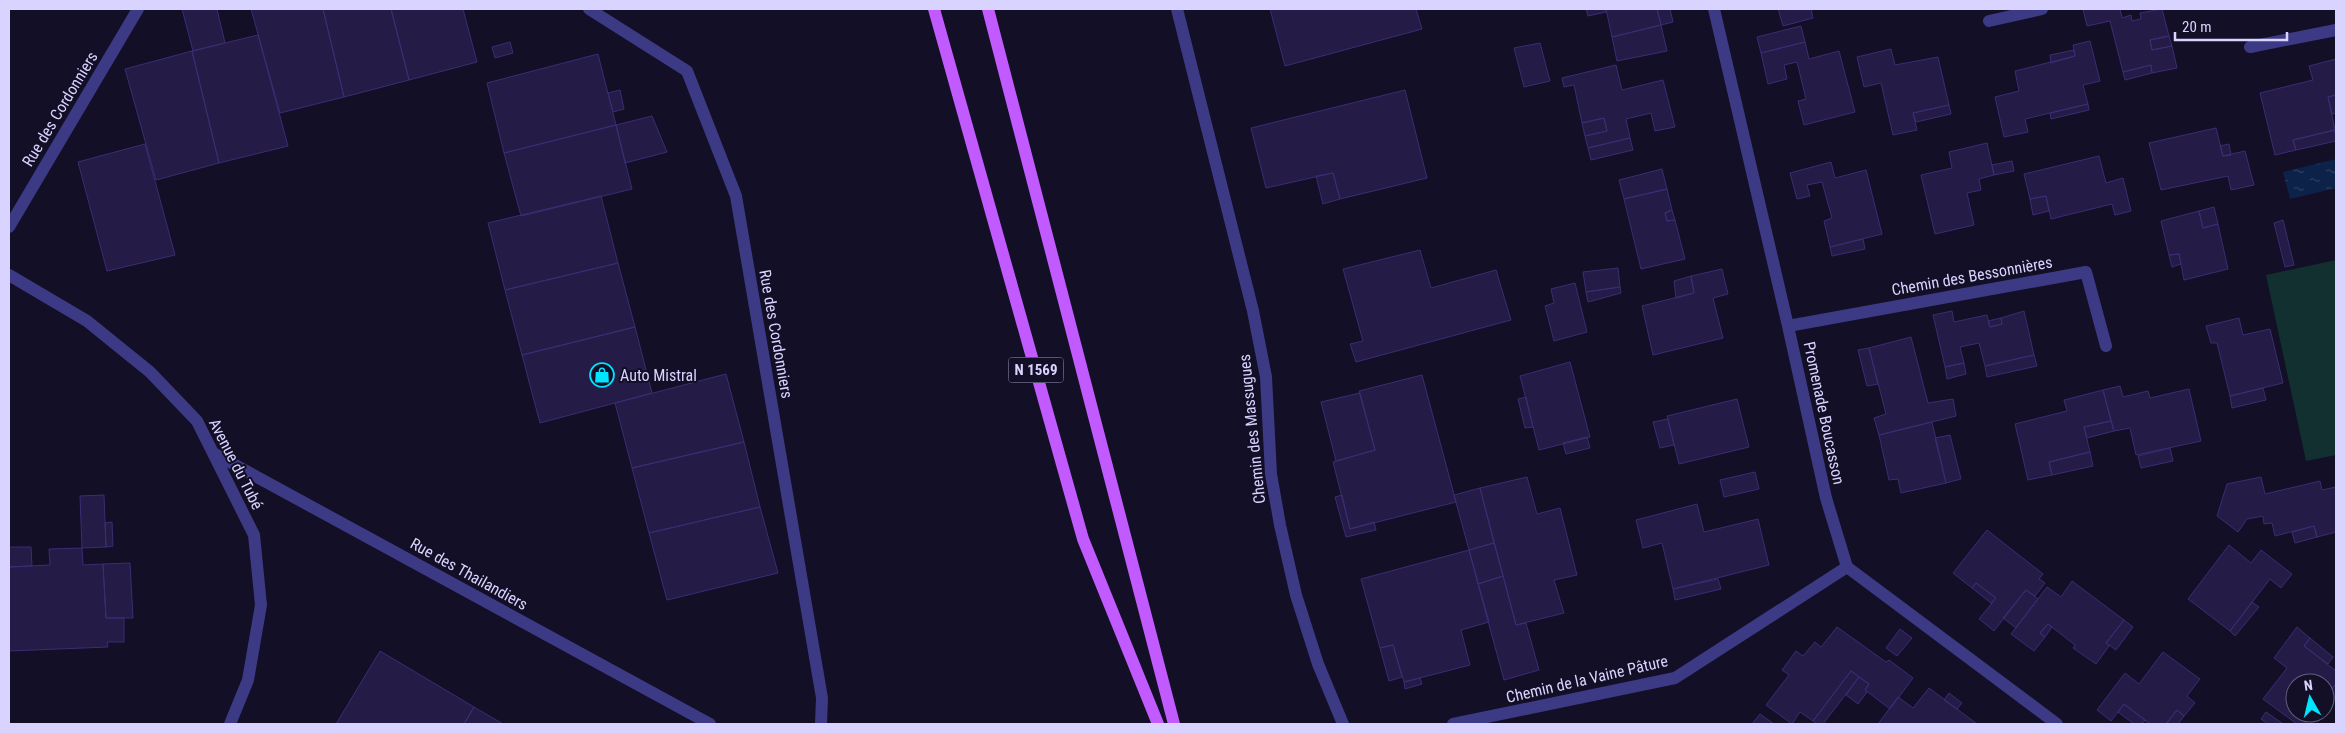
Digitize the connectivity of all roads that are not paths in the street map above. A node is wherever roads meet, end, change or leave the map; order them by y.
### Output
1 (138, 9) edge
2 (589, 9) edge
3 (934, 9) edge
4 (988, 9) edge
5 (1177, 9) edge
6 (1714, 9) edge
7 (2042, 9) edge
8 (1989, 21) dead end
9 (2336, 30) edge
10 (2250, 47) dead end
11 (9, 227) edge
12 (9, 275) edge
13 (1788, 326) junction
14 (2106, 346) dead end
15 (213, 453) junction
16 (1847, 567) junction
17 (230, 724) edge
18 (710, 724) edge
19 (821, 724) edge
20 (1158, 724) edge
21 (1174, 724) edge
22 (1343, 724) edge
23 (1453, 724) edge
24 (2057, 724) edge

1 - 11 street, Rue des Cordonniers
2 - 19 street, Rue des Cordonniers
3 - 20 main road, N 1569
4 - 21 main road
5 - 22 street, Chemin des Massugues
6 - 13 street, Promenade Boucasson
7 - 8 street
9 - 10 street
12 - 15 street, Avenue du Tubé
13 - 14 street, Chemin des Bessonnières
13 - 16 street, Promenade Boucasson
15 - 17 street, Avenue du Tubé
15 - 18 street, Rue des Thailandiers
16 - 23 street, Chemin de la Vaine Pâture
16 - 24 street

